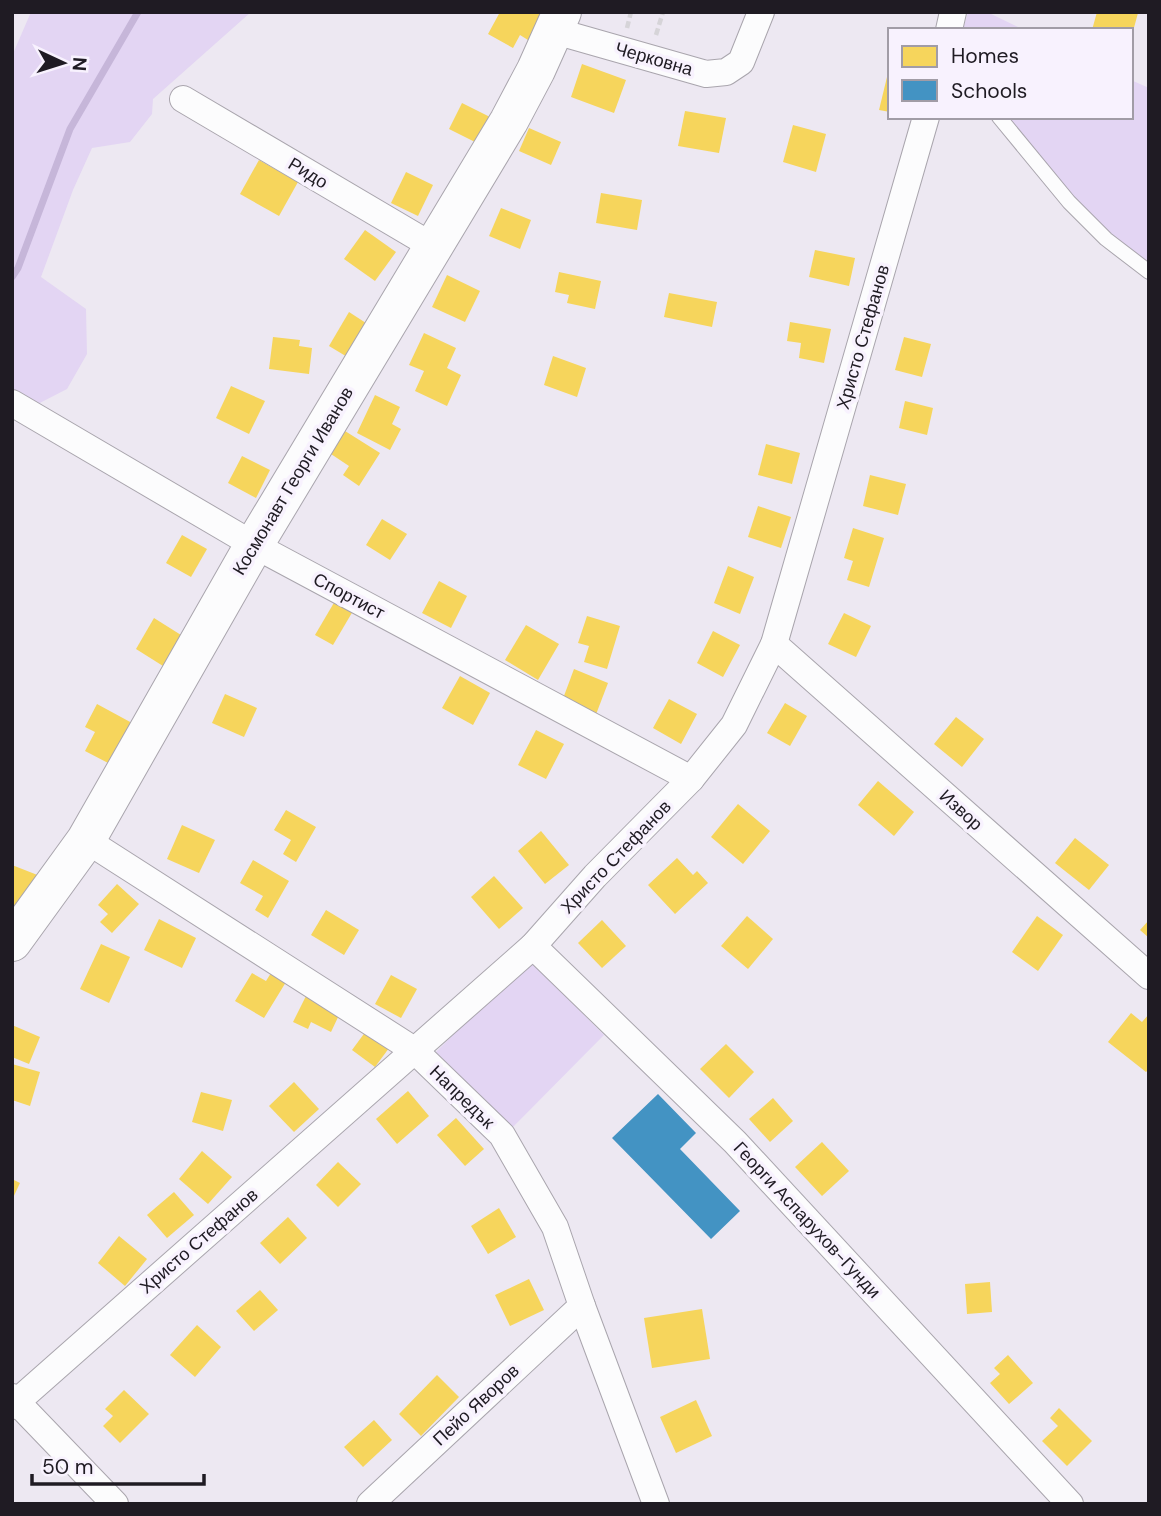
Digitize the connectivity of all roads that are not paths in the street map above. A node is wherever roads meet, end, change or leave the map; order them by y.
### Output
1 (761, 12) edge
2 (558, 22) edge
3 (183, 99) dead end
4 (925, 119) edge
5 (1001, 119) edge
6 (434, 247) junction
7 (1149, 272) edge
8 (12, 403) edge
9 (254, 545) junction
10 (774, 645) junction
11 (691, 779) junction
12 (86, 840) junction
13 (12, 942) edge
14 (533, 946) junction
15 (1149, 976) edge
16 (414, 1050) junction
17 (582, 1306) junction
18 (14, 1401) edge
19 (115, 1504) edge
20 (370, 1504) edge
21 (656, 1504) edge
22 (1070, 1504) edge

1 - 2 street, Черковна
2 - 6 street, Космонавт Георги Иванов
3 - 6 street, Ридо
4 - 10 street, Христо Стефанов
5 - 7 lane
6 - 9 street, Космонавт Георги Иванов
8 - 9 street, Спортист
9 - 11 street, Спортист
9 - 12 street, Космонавт Георги Иванов
10 - 11 street, Христо Стефанов
10 - 15 street, Извор
11 - 14 street, Христо Стефанов
12 - 13 street, Космонавт Георги Иванов
12 - 16 street, Напредък
14 - 16 street, Христо Стефанов
14 - 22 street, Георги Аспарухов-Гунди
16 - 17 street, Напредък
16 - 18 street, Христо Стефанов
17 - 20 street, Пейо Яворов
17 - 21 street, Напредък
18 - 19 street

